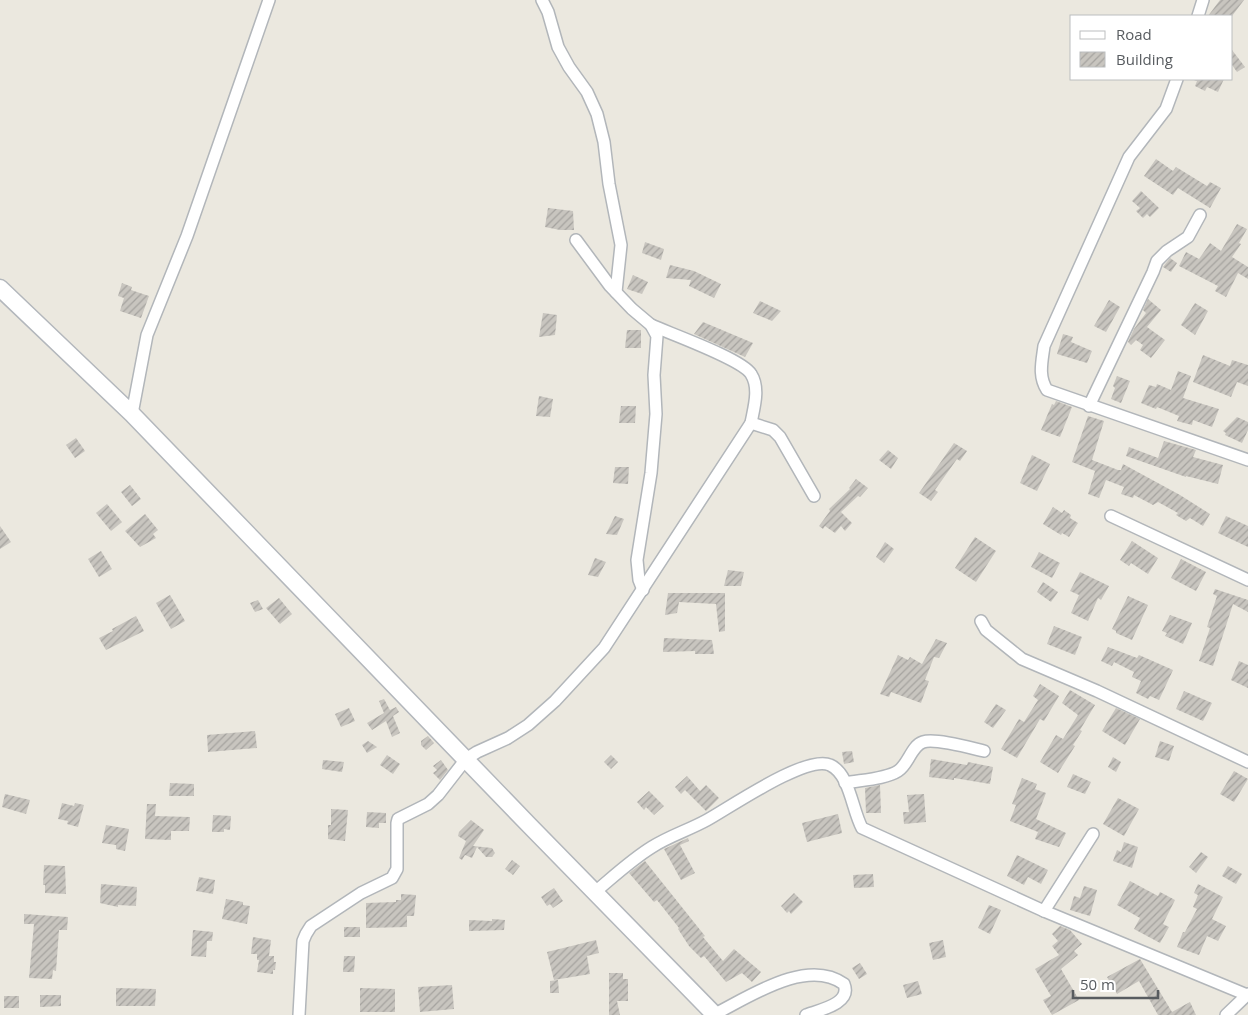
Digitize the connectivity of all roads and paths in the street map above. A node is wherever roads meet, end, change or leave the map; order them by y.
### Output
1 (269, 0) edge
2 (542, 0) edge
3 (1203, 0) edge
4 (1198, 15) edge
5 (1177, 80) edge
6 (1200, 215) dead end
7 (576, 240) dead end
8 (0, 288) edge
9 (616, 292) junction
10 (651, 325) junction
11 (1089, 406) junction
12 (132, 414) junction
13 (751, 422) junction
14 (1248, 460) edge
15 (814, 496) dead end
16 (1110, 516) dead end
17 (1248, 580) edge
18 (643, 590) junction
19 (981, 621) dead end
20 (984, 751) dead end
21 (466, 759) junction
22 (1248, 762) edge
23 (845, 782) junction
24 (1093, 834) dead end
25 (595, 892) junction
26 (1044, 911) junction
27 (1246, 999) edge
28 (299, 1015) edge
29 (715, 1015) edge
30 (806, 1015) edge
31 (1226, 1015) edge

1 - 12 street
2 - 9 street
3 - 4 street
5 - 11 street
6 - 11 street
7 - 9 street
8 - 12 street
9 - 10 street
10 - 13 street
10 - 18 street
11 - 14 street
12 - 21 street
13 - 15 street
13 - 18 street
16 - 17 street
18 - 21 street
19 - 22 street
20 - 23 street
21 - 25 street
21 - 28 street
23 - 25 street
23 - 26 street
24 - 26 street
25 - 29 street
26 - 27 street
27 - 31 street
29 - 30 street

